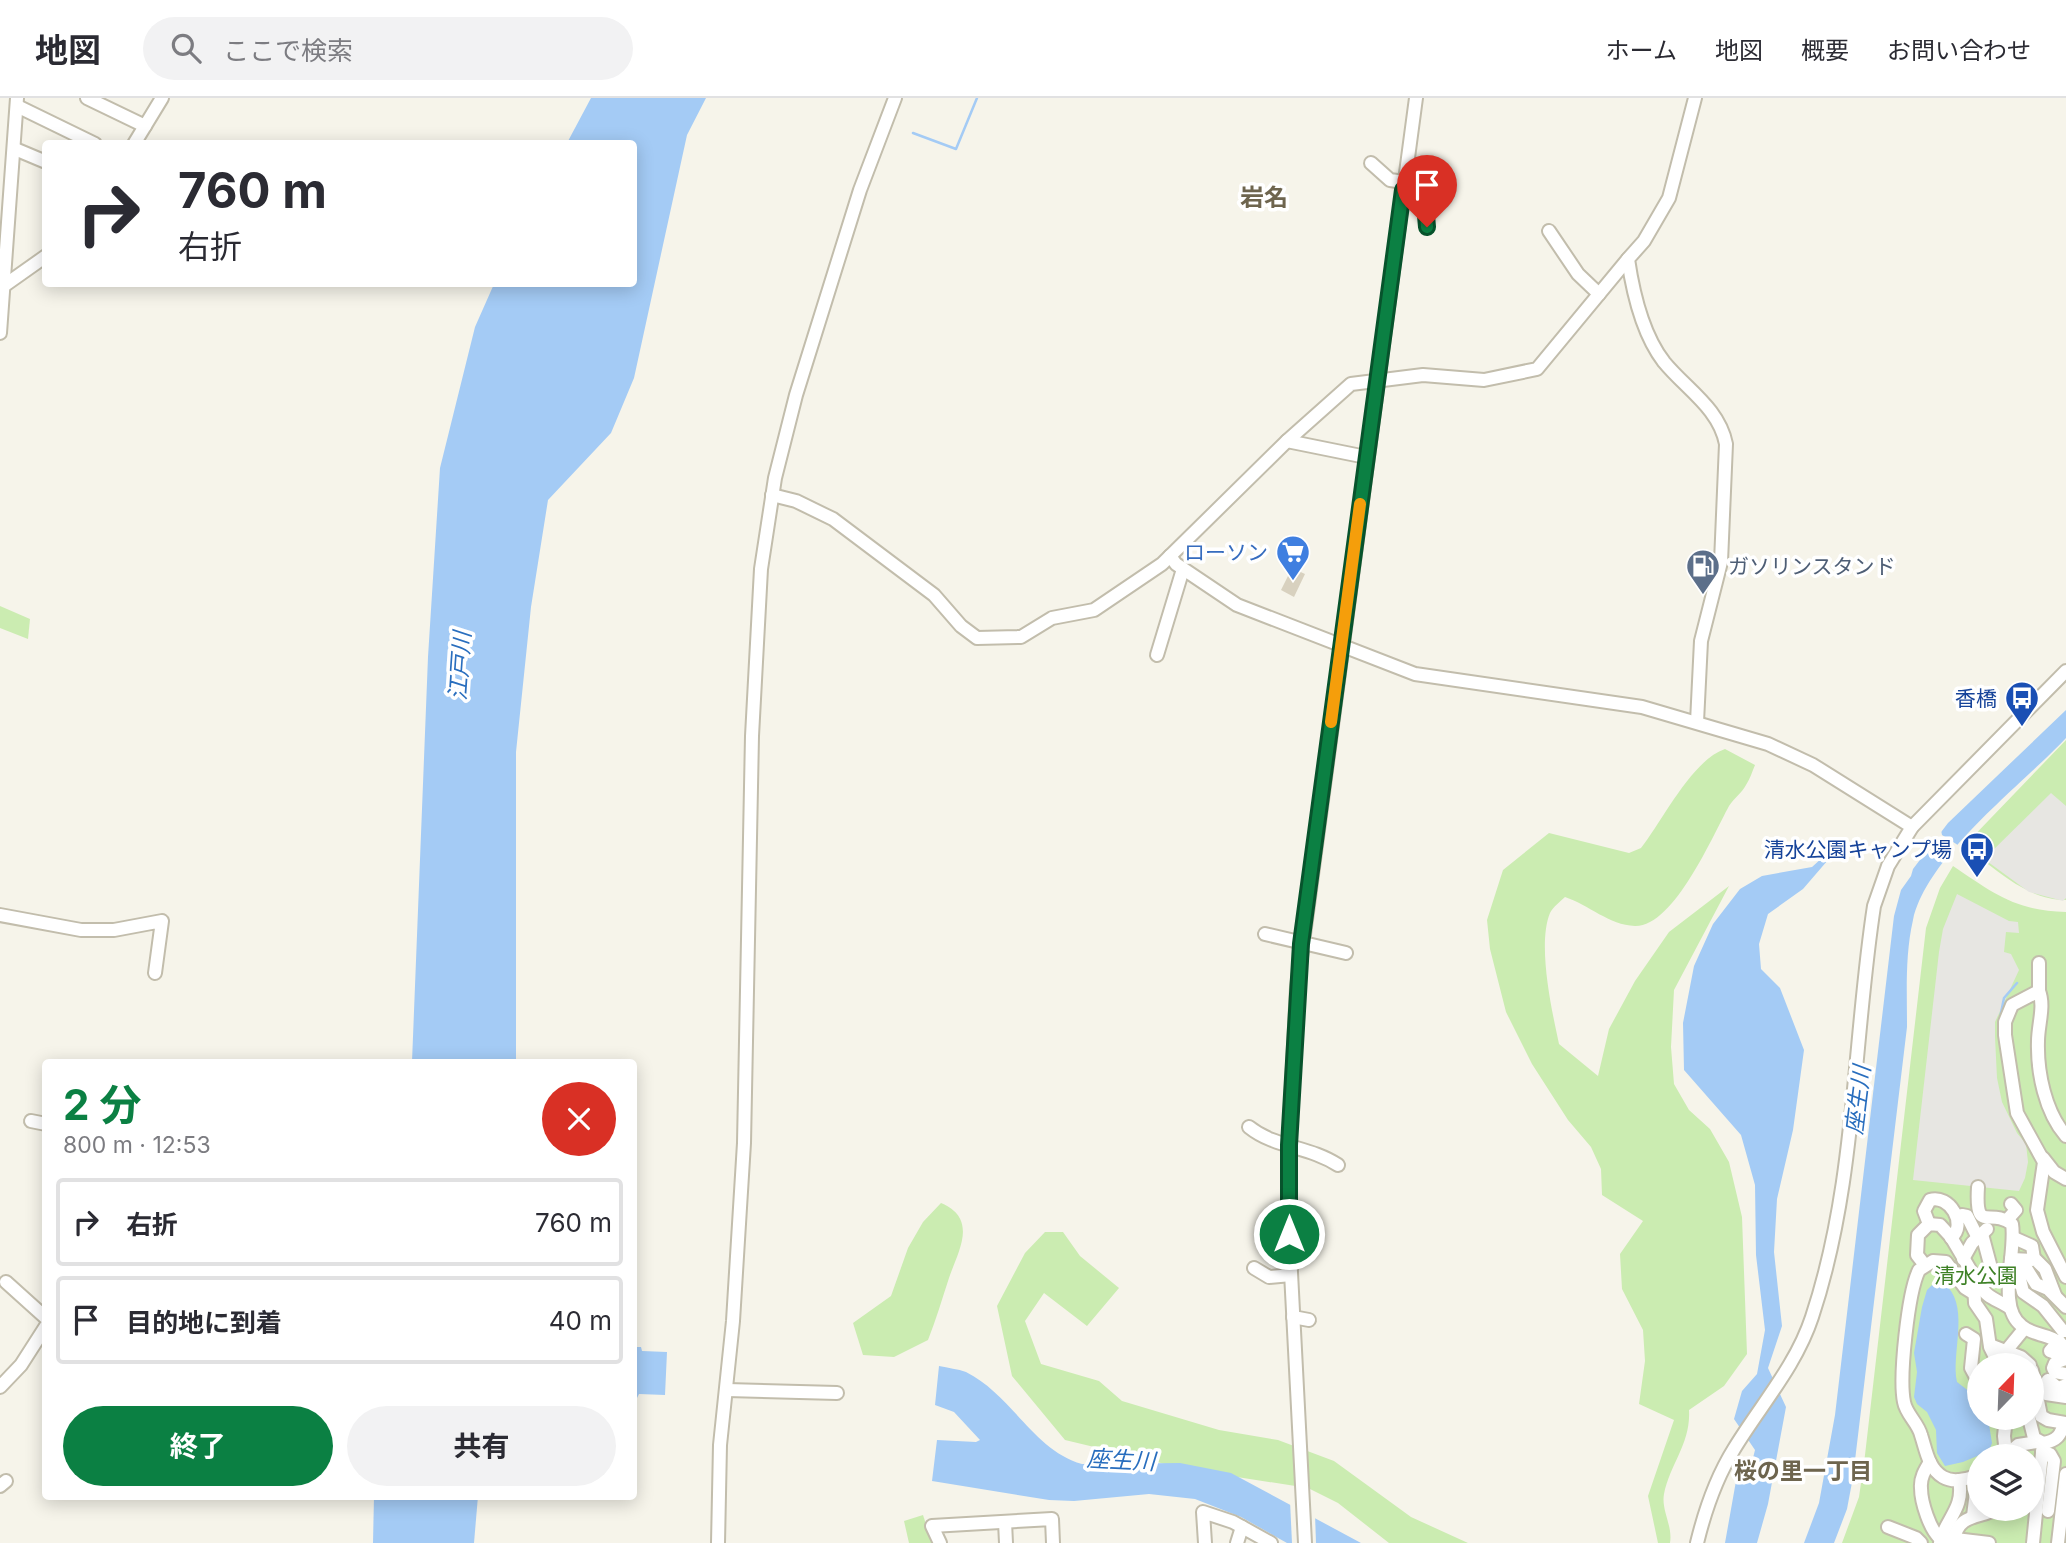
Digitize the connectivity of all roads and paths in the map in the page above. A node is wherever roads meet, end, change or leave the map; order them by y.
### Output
1 (87, 98) edge
2 (162, 98) edge
3 (895, 98) edge
4 (1416, 98) edge
5 (1695, 98) edge
6 (17, 102) edge
7 (145, 126) junction
8 (88, 140) edge
9 (136, 140) edge
10 (15, 149) junction
11 (42, 160) edge
12 (1371, 163) dead end
13 (1403, 186) junction
14 (1427, 227) dead end
15 (1549, 231) dead end
16 (42, 259) edge
17 (1628, 259) junction
18 (5, 285) junction
19 (1599, 295) junction
20 (0, 333) edge
21 (1376, 380) junction
22 (1287, 441) junction
23 (1366, 457) junction
24 (772, 495) junction
25 (1170, 556) junction
26 (1183, 569) junction
27 (1341, 647) junction
28 (1157, 655) dead end
29 (2066, 671) edge
30 (1697, 722) junction
31 (1912, 827) junction
32 (0, 915) edge
33 (1265, 934) dead end
34 (1301, 944) junction
35 (1346, 953) dead end
36 (2039, 963) dead end
37 (155, 972) dead end
38 (2039, 991) junction
39 (31, 1121) dead end
40 (42, 1123) edge
41 (1249, 1127) dead end
42 (2066, 1134) edge
43 (1289, 1145) junction
44 (2043, 1158) junction
45 (1338, 1166) dead end
46 (2064, 1175) edge
47 (2041, 1185) junction
48 (1978, 1186) dead end
49 (2011, 1204) dead end
50 (1989, 1218) junction
51 (1958, 1220) junction
52 (2007, 1220) junction
53 (1929, 1224) junction
54 (1978, 1238) junction
55 (2014, 1238) junction
56 (1952, 1239) junction
57 (1963, 1259) junction
58 (2034, 1259) junction
59 (1924, 1264) junction
60 (2013, 1267) junction
61 (1254, 1268) dead end
62 (1291, 1275) junction
63 (2066, 1277) edge
64 (6, 1282) dead end
65 (1973, 1293) junction
66 (2055, 1295) junction
67 (1994, 1300) junction
68 (2066, 1307) edge
69 (2010, 1308) junction
70 (2047, 1311) junction
71 (42, 1317) edge
72 (1293, 1317) junction
73 (1985, 1318) junction
74 (1309, 1320) dead end
75 (42, 1326) edge
76 (2024, 1328) junction
77 (2040, 1333) junction
78 (2064, 1340) edge
79 (1989, 1343) junction
80 (2006, 1351) junction
81 (1971, 1353) edge
82 (1994, 1353) edge
83 (2011, 1353) edge
84 (2066, 1374) edge
85 (2044, 1376) edge
86 (2045, 1381) junction
87 (2066, 1385) edge
88 (0, 1387) edge
89 (727, 1390) junction
90 (837, 1393) dead end
91 (2066, 1397) edge
92 (2044, 1418) edge
93 (2065, 1423) edge
94 (2034, 1438) edge
95 (2044, 1448) edge
96 (1930, 1462) junction
97 (2066, 1474) edge
98 (1967, 1478) edge
99 (1959, 1480) junction
100 (2044, 1488) edge
101 (2065, 1493) edge
102 (2044, 1511) edge
103 (2064, 1514) edge
104 (1967, 1519) edge
105 (2035, 1521) edge
106 (1005, 1522) junction
107 (1242, 1527) junction
108 (1888, 1527) dead end
109 (1948, 1540) edge
110 (718, 1543) edge
111 (940, 1543) edge
112 (1006, 1543) edge
113 (1053, 1543) edge
114 (1205, 1543) edge
115 (1237, 1543) edge
116 (1271, 1543) edge
117 (1304, 1543) edge
118 (1697, 1543) edge
119 (1921, 1543) edge
120 (1989, 1543) edge
121 (2033, 1543) edge
122 (2058, 1543) edge

1 - 7 street
2 - 7 street
3 - 24 street
4 - 13 street
5 - 17 street
6 - 8 street
6 - 10 street
7 - 9 street
10 - 11 street
10 - 18 street
12 - 13 street
13 - 14 street
13 - 21 street
15 - 19 street
16 - 18 street
17 - 19 street
17 - 30 street
18 - 20 street
19 - 21 street
21 - 22 street
21 - 23 street
22 - 23 street
22 - 25 street
23 - 27 street
24 - 25 street
24 - 89 street
25 - 26 street
26 - 27 street
26 - 28 street
27 - 30 street
27 - 34 street
29 - 31 street
30 - 31 street
31 - 118 street
32 - 37 street
33 - 34 street
34 - 35 street
34 - 43 street
36 - 38 street
38 - 42 street
38 - 44 street
39 - 40 street
41 - 43 street
43 - 45 street
43 - 62 street
44 - 46 street
44 - 47 street
46 - 47 street
47 - 63 street
48 - 50 street
49 - 52 street
50 - 52 street
50 - 54 street
51 - 53 street
51 - 54 street
51 - 56 street
52 - 55 street
53 - 56 street
53 - 59 street
54 - 56 street
54 - 57 street
54 - 67 street
55 - 58 street
55 - 60 street
56 - 57 street
57 - 65 street
58 - 60 street
58 - 66 street
59 - 65 street
59 - 96 street
60 - 66 street
60 - 69 street
60 - 70 street
61 - 62 street
62 - 72 street
64 - 71 street
65 - 73 street
66 - 68 street
67 - 69 street
67 - 73 street
69 - 76 street
70 - 77 street
70 - 78 street
72 - 74 street
72 - 117 street
73 - 79 street
75 - 88 street
76 - 77 street
76 - 80 street
77 - 78 street
78 - 84 street
79 - 80 street
79 - 81 street
79 - 82 street
80 - 83 street
85 - 86 street
86 - 87 street
86 - 91 street
89 - 90 street
89 - 110 street
92 - 93 street
93 - 94 street
95 - 100 street
96 - 99 street
96 - 109 street
97 - 101 street
98 - 99 street
99 - 109 street
101 - 103 street
102 - 103 street
103 - 122 street
104 - 109 street
105 - 121 street
106 - 111 street
106 - 112 street
106 - 113 street
107 - 114 street
107 - 115 street
107 - 116 street
108 - 119 street
109 - 120 street

